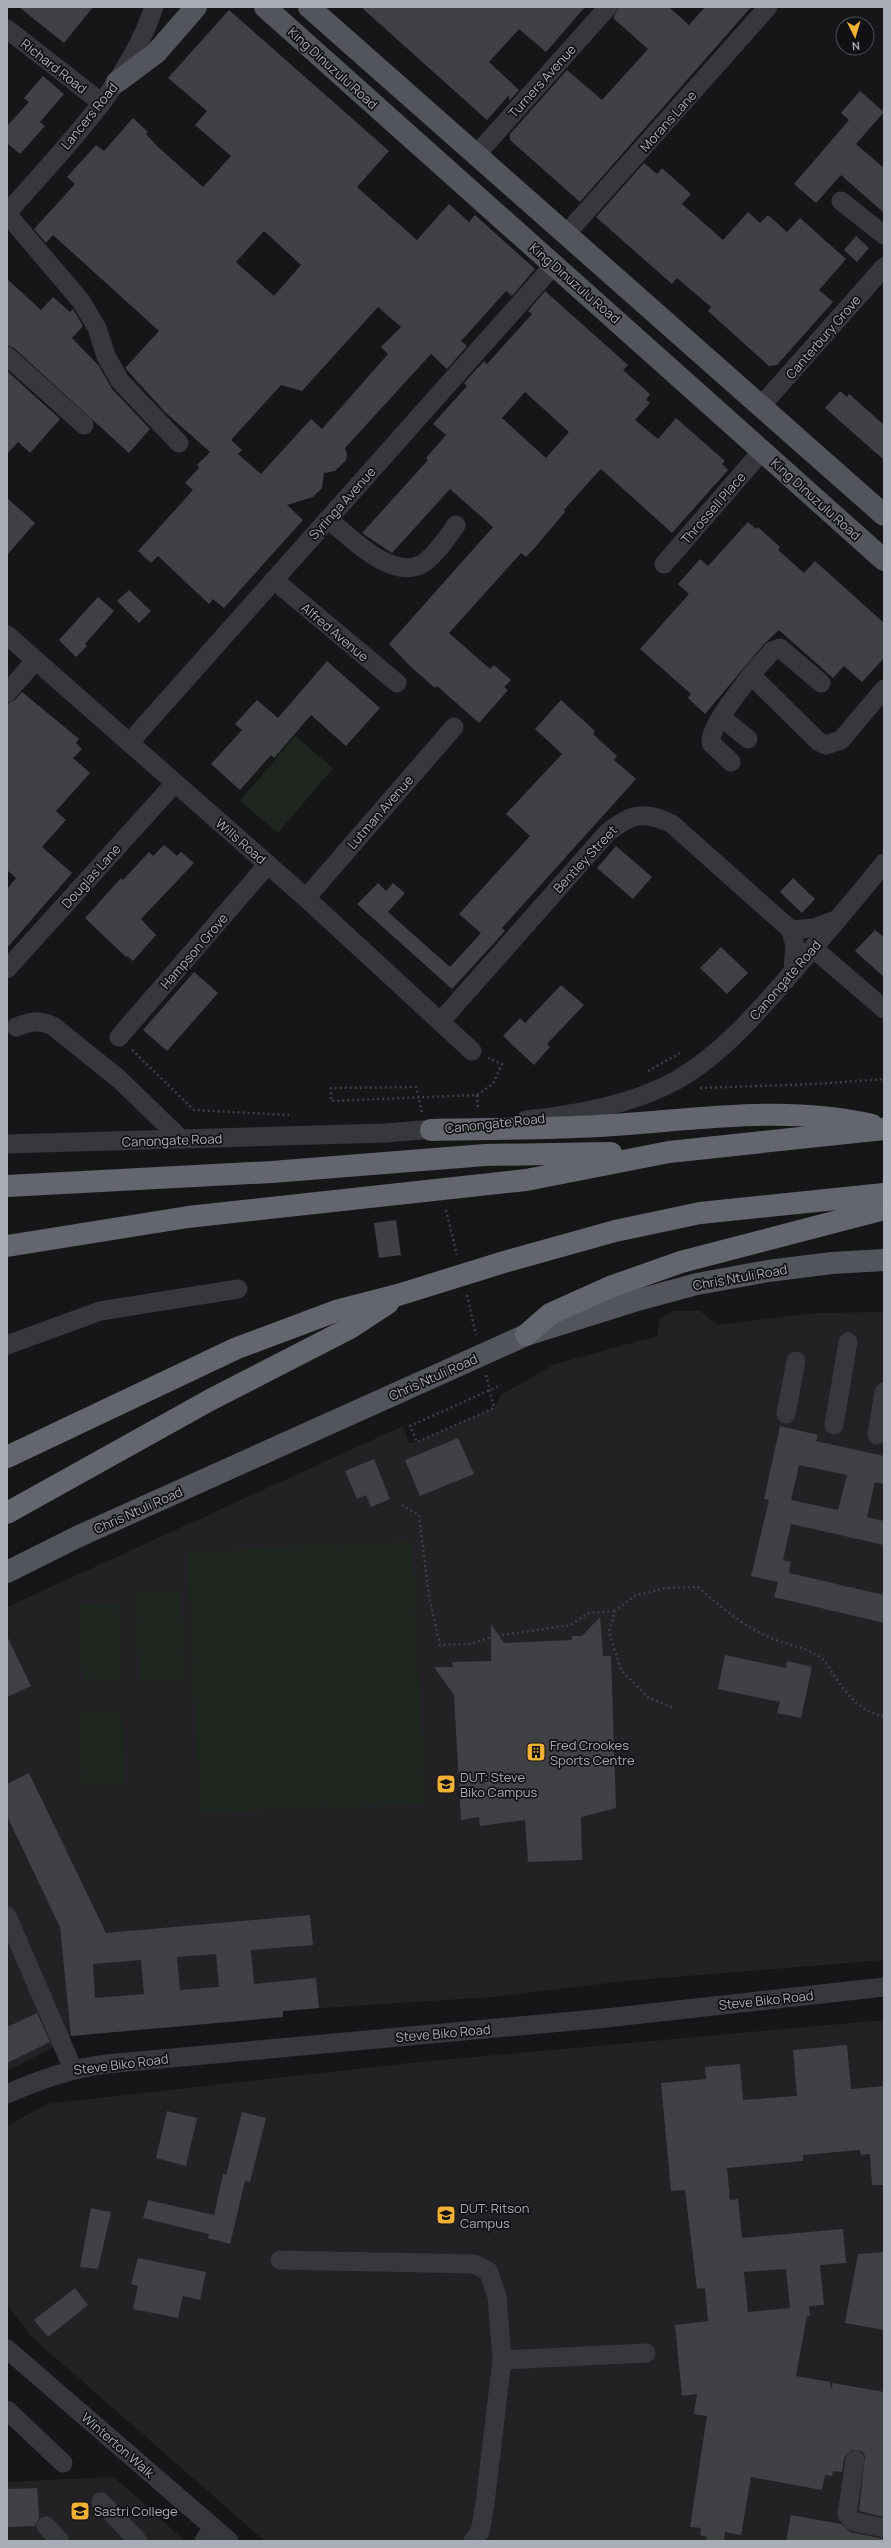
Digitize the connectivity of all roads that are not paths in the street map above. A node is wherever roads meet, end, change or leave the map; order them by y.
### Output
1 (154, 7) edge
2 (196, 7) edge
3 (265, 7) edge
4 (309, 7) edge
5 (608, 7) edge
6 (768, 7) edge
7 (7, 29) edge
8 (117, 82) junction
9 (102, 103) junction
10 (477, 154) junction
11 (841, 201) dead end
12 (7, 214) edge
13 (567, 233) junction
14 (884, 235) edge
15 (554, 265) junction
16 (884, 267) edge
17 (7, 356) edge
18 (761, 406) junction
19 (84, 425) dead end
20 (179, 443) dead end
21 (762, 452) junction
22 (884, 515) edge
23 (328, 519) junction
24 (456, 525) dead end
25 (884, 560) edge
26 (664, 564) dead end
27 (274, 580) junction
28 (7, 635) edge
29 (35, 661) junction
30 (751, 675) junction
31 (397, 683) dead end
32 (821, 683) dead end
33 (884, 689) edge
34 (7, 693) edge
35 (721, 717) junction
36 (454, 727) dead end
37 (748, 739) dead end
38 (130, 742) junction
39 (731, 762) dead end
40 (175, 783) junction
41 (884, 863) edge
42 (268, 864) junction
43 (306, 898) junction
44 (838, 919) junction
45 (791, 930) junction
46 (813, 948) junction
47 (7, 970) edge
48 (793, 971) junction
49 (884, 1009) edge
50 (440, 1022) junction
51 (16, 1027) dead end
52 (119, 1037) road end
53 (472, 1051) road end
54 (424, 1118) junction
55 (884, 1128) edge
56 (181, 1139) junction
57 (7, 1144) edge
58 (669, 1152) junction
59 (7, 1186) edge
60 (884, 1194) edge
61 (884, 1209) edge
62 (7, 1246) edge
63 (884, 1260) edge
64 (238, 1289) dead end
65 (398, 1295) junction
66 (526, 1335) junction
67 (848, 1342) dead end
68 (7, 1345) edge
69 (796, 1361) dead end
70 (884, 1392) edge
71 (786, 1414) dead end
72 (834, 1425) dead end
73 (877, 1435) dead end
74 (7, 1457) edge
75 (7, 1513) edge
76 (7, 1572) edge
77 (7, 1916) edge
78 (884, 1987) edge
79 (73, 2069) junction
80 (7, 2094) edge
81 (280, 2260) dead end
82 (7, 2349) edge
83 (646, 2353) dead end
84 (502, 2360) junction
85 (7, 2410) edge
86 (855, 2460) dead end
87 (63, 2463) dead end
88 (101, 2502) dead end
89 (46, 2526) dead end
90 (884, 2528) edge
91 (209, 2534) edge
92 (60, 2541) edge
93 (138, 2541) edge
94 (229, 2541) edge
95 (473, 2541) edge

1 - 8 street, Lancers Road
2 - 8 main road
3 - 15 main road, King Dinuzulu Road
4 - 10 main road
5 - 10 street, Turners Avenue
6 - 13 street, Morans Lane
7 - 9 street, Richard Road
8 - 9 street, Lancers Road
9 - 12 street, Lancers Road
10 - 13 main road
11 - 14 street
12 - 20 street
13 - 18 main road
15 - 21 main road, King Dinuzulu Road
15 - 23 street, Syringa Avenue
16 - 18 street, Canterbury Grove
17 - 19 street
18 - 22 main road
21 - 25 main road, King Dinuzulu Road
21 - 26 street, Throssell Place
23 - 24 street
23 - 27 street, Syringa Avenue
27 - 31 street, Alfred Avenue
27 - 38 street, Syringa Avenue
28 - 29 street, Wills Road
29 - 34 street
29 - 38 street, Wills Road
30 - 32 street
30 - 33 street
30 - 35 street
35 - 37 street
35 - 39 street
36 - 43 street, Lutman Avenue
38 - 40 street, Wills Road
40 - 42 street, Wills Road
40 - 47 street, Douglas Lane
41 - 44 street, Canongate Road
42 - 43 street, Wills Road
42 - 52 street, Hampson Grove
43 - 50 street, Wills Road
44 - 45 street
44 - 46 street, Canongate Road
45 - 48 street
45 - 50 street, Bentley Street
46 - 48 street, Canongate Road
46 - 49 street
48 - 54 street, Canongate Road
50 - 53 street, Wills Road
51 - 56 street
54 - 55 highway
54 - 56 street, Canongate Road
55 - 58 highway
56 - 57 street, Canongate Road
58 - 59 highway
58 - 62 highway
60 - 65 highway
61 - 66 highway
63 - 66 main road, Chris Ntuli Road
64 - 68 street
65 - 74 highway
65 - 75 highway
66 - 76 main road, Chris Ntuli Road
67 - 72 street
69 - 71 street
70 - 73 street
77 - 79 street
78 - 79 street, Steve Biko Road
79 - 80 street, Steve Biko Road
81 - 84 street
82 - 91 street, Winterton Walk
83 - 84 street
84 - 95 street
85 - 87 street
86 - 90 street
88 - 93 street
89 - 92 street
91 - 94 street, Winterton Walk

